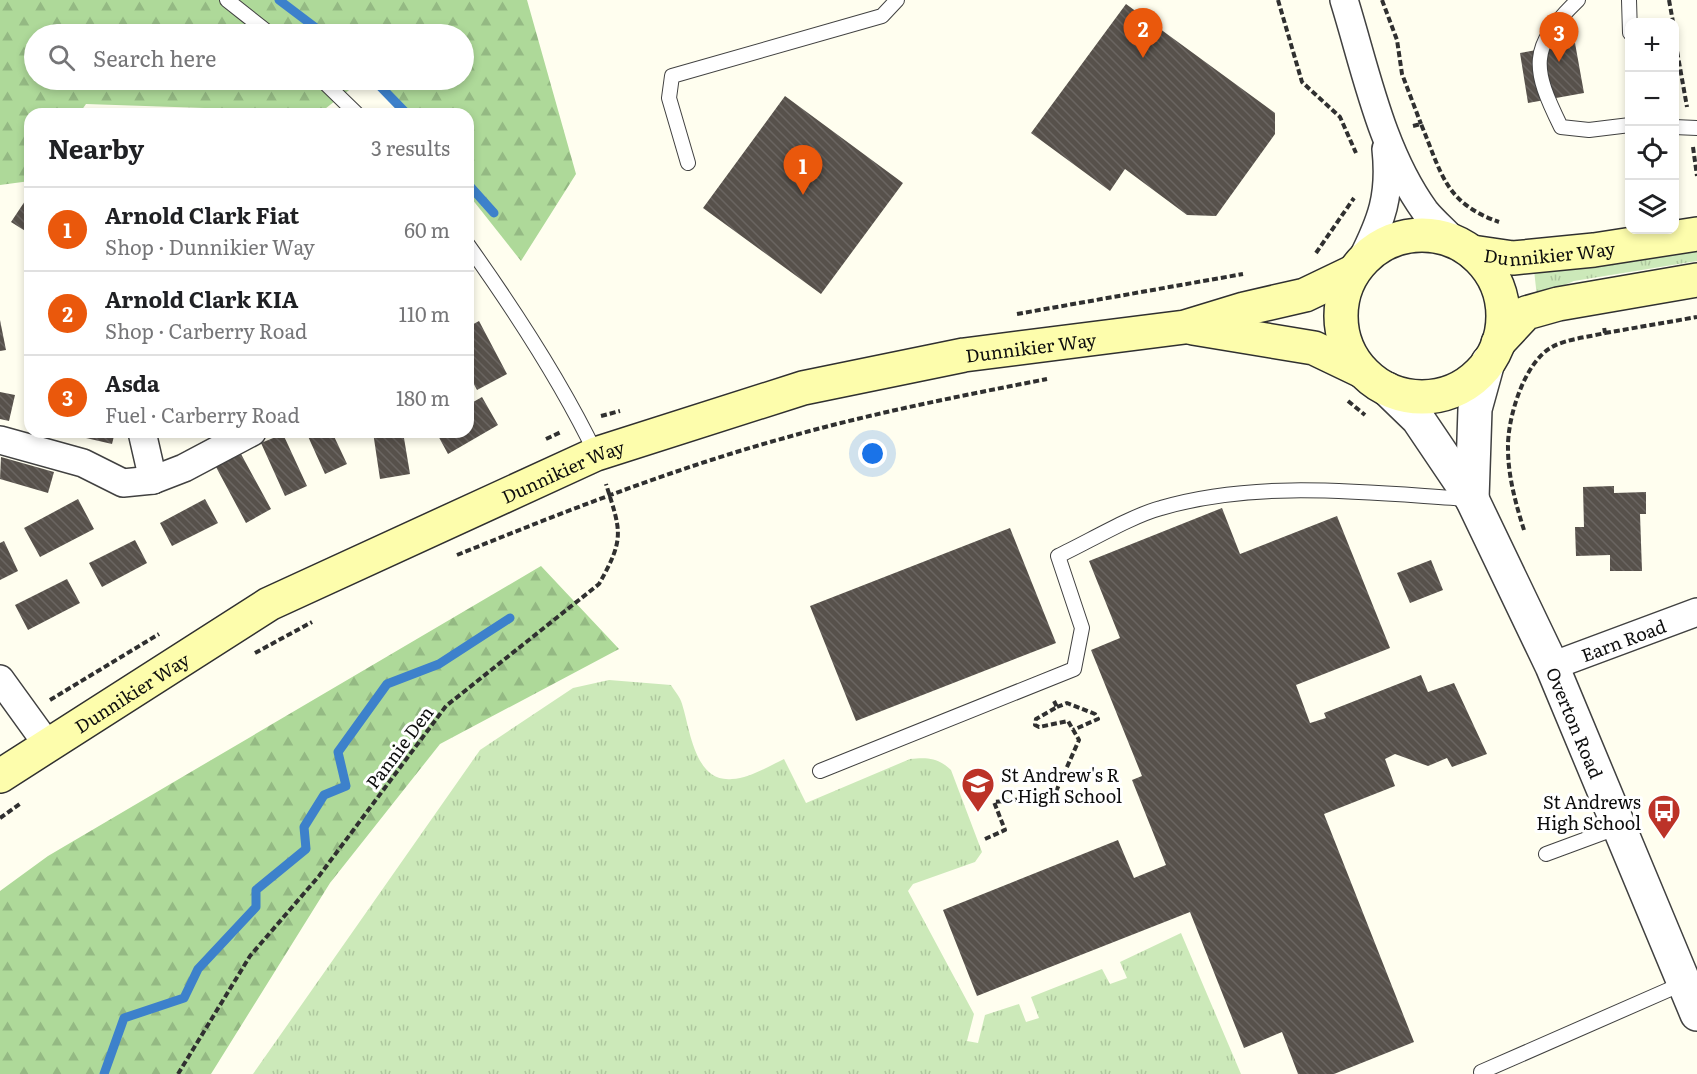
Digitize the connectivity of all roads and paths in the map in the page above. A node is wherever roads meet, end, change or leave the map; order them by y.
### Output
1 (227, 0) edge
2 (897, 0) edge
3 (1278, 0) edge
4 (1344, 0) edge
5 (1382, 0) edge
6 (1578, 0) edge
7 (1629, 0) edge
8 (1669, 0) edge
9 (1629, 18) edge
10 (1672, 18) edge
11 (257, 24) edge
12 (332, 90) edge
13 (351, 108) edge
14 (1421, 124) dead end
15 (1625, 126) edge
16 (1679, 127) edge
17 (1697, 128) edge
18 (1384, 133) junction
19 (1360, 162) dead end
20 (688, 163) dead end
21 (1357, 194) dead end
22 (1697, 234) edge
23 (1463, 247) junction
24 (474, 254) edge
25 (1314, 256) dead end
26 (1357, 266) junction
27 (1697, 280) edge
28 (1697, 317) edge
29 (1185, 327) junction
30 (1605, 333) dead end
31 (1493, 353) junction
32 (1055, 377) dead end
33 (1374, 380) junction
34 (1340, 397) dead end
35 (1374, 423) dead end
36 (143, 438) edge
37 (241, 438) edge
38 (0, 441) edge
39 (596, 454) junction
40 (153, 480) junction
41 (609, 495) junction
42 (1472, 499) junction
43 (450, 558) dead end
44 (1697, 612) edge
45 (314, 621) dead end
46 (251, 656) dead end
47 (1552, 666) junction
48 (0, 679) edge
49 (1044, 682) junction
50 (1057, 707) junction
51 (1073, 730) junction
52 (47, 744) junction
53 (820, 771) dead end
54 (0, 776) edge
55 (28, 798) dead end
56 (0, 818) edge
57 (1619, 827) junction
58 (985, 839) dead end
59 (1546, 854) dead end
60 (1684, 983) junction
61 (1697, 1014) edge
62 (178, 1074) edge
63 (1482, 1074) edge

1 - 11 lane
2 - 20 lane
3 - 19 path
4 - 18 street
5 - 14 path
6 - 15 lane
7 - 9 lane
8 - 10 path
12 - 13 lane
16 - 17 lane
18 - 23 street
18 - 26 street
21 - 25 path
22 - 23 main road, Dunnikier Way
23 - 26 main road
23 - 31 main road
24 - 39 lane
26 - 29 main road, Dunnikier Way
26 - 33 main road
27 - 31 main road
28 - 30 path
29 - 33 main road, Dunnikier Way
29 - 39 main road, Dunnikier Way
31 - 33 main road
31 - 42 street, Overton Road
32 - 41 path
33 - 42 street, Overton Road
34 - 35 path
36 - 40 street
37 - 40 street
38 - 40 street
39 - 41 path, Pannie Den
39 - 52 main road, Dunnikier Way
41 - 43 path
41 - 62 path, Pannie Den
42 - 47 street, Overton Road
42 - 49 lane
44 - 47 street, Earn Road
45 - 46 path
47 - 57 street, Overton Road
48 - 52 street
49 - 50 path
49 - 53 lane
50 - 51 path
50 - 51 path
51 - 58 path
52 - 54 main road, Dunnikier Way
55 - 56 path
57 - 59 lane
57 - 60 street, Overton Road
60 - 61 street, Overton Road
60 - 63 lane

